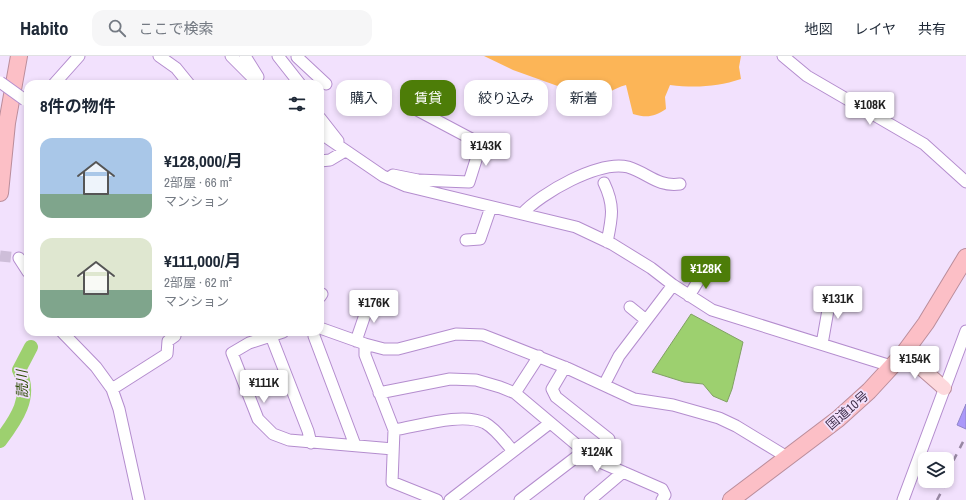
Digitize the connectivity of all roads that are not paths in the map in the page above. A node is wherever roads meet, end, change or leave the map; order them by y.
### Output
1 (18, 56) edge
2 (79, 56) edge
3 (159, 56) edge
4 (231, 56) edge
5 (245, 56) edge
6 (278, 56) edge
7 (297, 56) edge
8 (783, 56) edge
9 (58, 80) edge
10 (186, 80) edge
11 (255, 80) edge
12 (258, 80) edge
13 (298, 80) edge
14 (300, 80) edge
15 (322, 80) edge
16 (0, 82) edge
17 (24, 100) edge
18 (428, 116) edge
19 (324, 123) edge
20 (324, 136) edge
21 (345, 151) junction
22 (324, 161) edge
23 (388, 178) junction
24 (966, 182) edge
25 (604, 183) dead end
26 (680, 184) dead end
27 (0, 193) edge
28 (491, 207) junction
29 (522, 214) junction
30 (466, 240) dead end
31 (607, 242) junction
32 (19, 258) dead end
33 (966, 258) edge
34 (24, 266) edge
35 (703, 273) dead end
36 (673, 285) junction
37 (831, 293) dead end
38 (690, 296) junction
39 (370, 300) dead end
40 (630, 307) dead end
41 (646, 320) junction
42 (324, 329) edge
43 (966, 331) edge
44 (66, 336) edge
45 (175, 336) dead end
46 (271, 336) joint
47 (314, 336) edge
48 (361, 343) junction
49 (822, 344) junction
50 (904, 353) junction
51 (539, 356) junction
52 (891, 366) junction
53 (565, 367) junction
54 (604, 385) junction
55 (944, 388) junction
56 (112, 389) junction
57 (515, 393) junction
58 (379, 394) junction
59 (550, 423) junction
60 (394, 430) junction
61 (609, 439) dead end
62 (311, 443) junction
63 (355, 446) junction
64 (393, 449) junction
65 (513, 451) junction
66 (584, 451) junction
67 (787, 457) junction
68 (623, 472) junction
69 (139, 500) edge
70 (437, 500) edge
71 (450, 500) edge
72 (520, 500) edge
73 (590, 500) edge
74 (662, 500) edge
75 (731, 500) edge
76 (904, 500) edge

1 - 27 highway
2 - 9 street
3 - 10 street
4 - 11 street
5 - 12 street
6 - 13 street
7 - 14 street
7 - 15 street
8 - 24 street
16 - 17 street, bridge
18 - 23 street
19 - 21 street
20 - 21 street
21 - 22 street
21 - 23 street
23 - 28 street
25 - 31 street
26 - 29 street
28 - 29 street
28 - 30 street
29 - 31 street
31 - 36 street
32 - 34 street
33 - 50 highway, 国道10号
35 - 38 street
36 - 38 street
36 - 41 street
37 - 49 street
38 - 49 street
39 - 48 street
40 - 41 street
41 - 54 street
42 - 48 street
43 - 55 street
44 - 56 street
45 - 56 street
46 - 62 street
46 - 62 street
47 - 63 street
48 - 51 street
48 - 58 street
49 - 52 street
50 - 52 highway, 国道10号
50 - 55 main road
51 - 53 street
51 - 57 street
52 - 67 highway, 国道10号
53 - 54 street
53 - 61 street
54 - 67 street
55 - 76 street
56 - 69 street
57 - 58 street
57 - 59 street
58 - 60 street
59 - 65 street
59 - 66 street
60 - 64 street
60 - 65 street
62 - 63 street
63 - 64 street
64 - 70 street
65 - 71 street
66 - 68 street
66 - 72 street
67 - 75 highway, 国道10号
68 - 73 street
68 - 74 street

